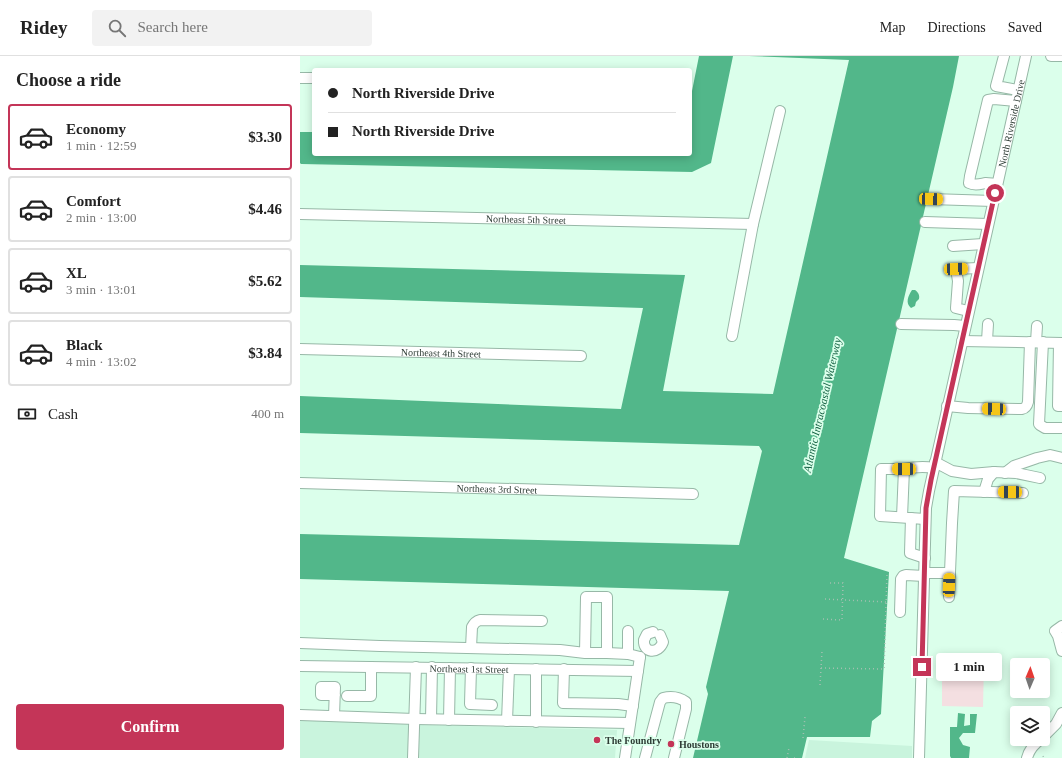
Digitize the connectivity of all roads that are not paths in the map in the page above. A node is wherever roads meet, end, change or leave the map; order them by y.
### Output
1 (1004, 56) edge
2 (1026, 56) edge
3 (1051, 56) edge
4 (1062, 56) edge
5 (300, 78) edge
6 (312, 78) edge
7 (1018, 90) junction
8 (1016, 100) junction
9 (780, 111) dead end
10 (997, 184) junction
11 (931, 199) dead end
12 (993, 201) junction
13 (300, 214) edge
14 (925, 222) dead end
15 (753, 224) junction
16 (988, 224) junction
17 (983, 244) junction
18 (953, 246) dead end
19 (978, 268) junction
20 (968, 312) junction
21 (900, 324) dead end
22 (988, 324) dead end
23 (965, 326) junction
24 (1037, 326) dead end
25 (732, 336) dead end
26 (962, 341) junction
27 (987, 341) junction
28 (1037, 342) junction
29 (1060, 343) edge
30 (300, 349) edge
31 (581, 356) dead end
32 (947, 406) junction
33 (1062, 406) edge
34 (1062, 428) edge
35 (1062, 458) edge
36 (934, 465) junction
37 (904, 469) junction
38 (994, 472) junction
39 (1005, 473) junction
40 (1040, 478) dead end
41 (300, 483) edge
42 (984, 492) junction
43 (1023, 493) dead end
44 (693, 494) dead end
45 (907, 517) junction
46 (925, 519) junction
47 (925, 558) junction
48 (950, 573) junction
49 (924, 574) junction
50 (949, 597) dead end
51 (900, 612) dead end
52 (542, 621) dead end
53 (1062, 626) edge
54 (628, 630) dead end
55 (300, 643) edge
56 (471, 648) junction
57 (648, 650) junction
58 (1062, 651) edge
59 (585, 652) junction
60 (607, 653) junction
61 (628, 654) junction
62 (640, 657) junction
63 (300, 666) edge
64 (371, 666) junction
65 (416, 667) junction
66 (432, 668) junction
67 (450, 668) junction
68 (471, 668) junction
69 (509, 668) junction
70 (536, 669) junction
71 (564, 669) junction
72 (638, 670) junction
73 (335, 695) dead end
74 (346, 696) dead end
75 (492, 705) dead end
76 (633, 706) junction
77 (1062, 713) edge
78 (300, 715) edge
79 (334, 716) junction
80 (415, 719) junction
81 (431, 719) junction
82 (449, 720) junction
83 (507, 721) junction
84 (536, 722) junction
85 (630, 723) junction
86 (1050, 730) edge
87 (1034, 746) edge
88 (413, 758) edge
89 (625, 758) edge
90 (645, 758) edge
91 (674, 758) edge
92 (919, 758) edge
93 (1027, 758) edge

1 - 7 street
2 - 7 street, North Riverside Drive
3 - 4 street
5 - 6 street
7 - 8 street, North Riverside Drive
8 - 10 street, North Riverside Drive
8 - 10 street
9 - 15 street
10 - 12 street, North Riverside Drive
11 - 12 street
12 - 16 street, North Riverside Drive
13 - 15 street, Northeast 5th Street
14 - 16 street
15 - 25 street
16 - 17 street, North Riverside Drive
17 - 18 street
17 - 19 street, North Riverside Drive
19 - 20 street, North Riverside Drive
19 - 20 street
20 - 23 street, North Riverside Drive
21 - 23 street
22 - 27 street
23 - 26 street, North Riverside Drive
24 - 28 street
26 - 27 street
26 - 32 street, North Riverside Drive
27 - 28 street
28 - 29 street
28 - 32 street
28 - 34 street
29 - 33 street
30 - 31 street, Northeast 4th Street
32 - 36 street, North Riverside Drive
35 - 39 street
36 - 37 street
36 - 38 street
36 - 46 street, North Riverside Drive
37 - 45 street
37 - 45 street
38 - 39 street
38 - 42 street
39 - 40 street
41 - 44 street, Northeast 3rd Street
42 - 43 street
42 - 48 street
45 - 46 street
45 - 47 street
46 - 47 street, North Riverside Drive
47 - 49 street, North Riverside Drive
48 - 49 street
48 - 50 street
49 - 51 street
49 - 92 street, North Riverside Drive
52 - 56 street
53 - 58 street
54 - 61 street
55 - 56 street
56 - 59 street
57 - 57 street
57 - 62 street
59 - 60 street
59 - 60 street
60 - 61 street
61 - 62 street
62 - 72 street
63 - 64 street, Northeast 1st Street
64 - 65 street, Northeast 1st Street
64 - 74 street
65 - 66 street, Northeast 1st Street
65 - 80 street
66 - 67 street, Northeast 1st Street
66 - 81 street
67 - 68 street, Northeast 1st Street
67 - 82 street
68 - 69 street, Northeast 1st Street
68 - 75 street
69 - 70 street, Northeast 1st Street
69 - 83 street
70 - 71 street, Northeast 1st Street
70 - 84 street
71 - 72 street, Northeast 1st Street
71 - 76 street
72 - 76 street
73 - 79 street
76 - 85 street
77 - 86 street
78 - 79 street
79 - 80 street
80 - 81 street
80 - 88 street
81 - 82 street
82 - 83 street
83 - 84 street
84 - 85 street
85 - 89 street
87 - 93 street
90 - 91 street

